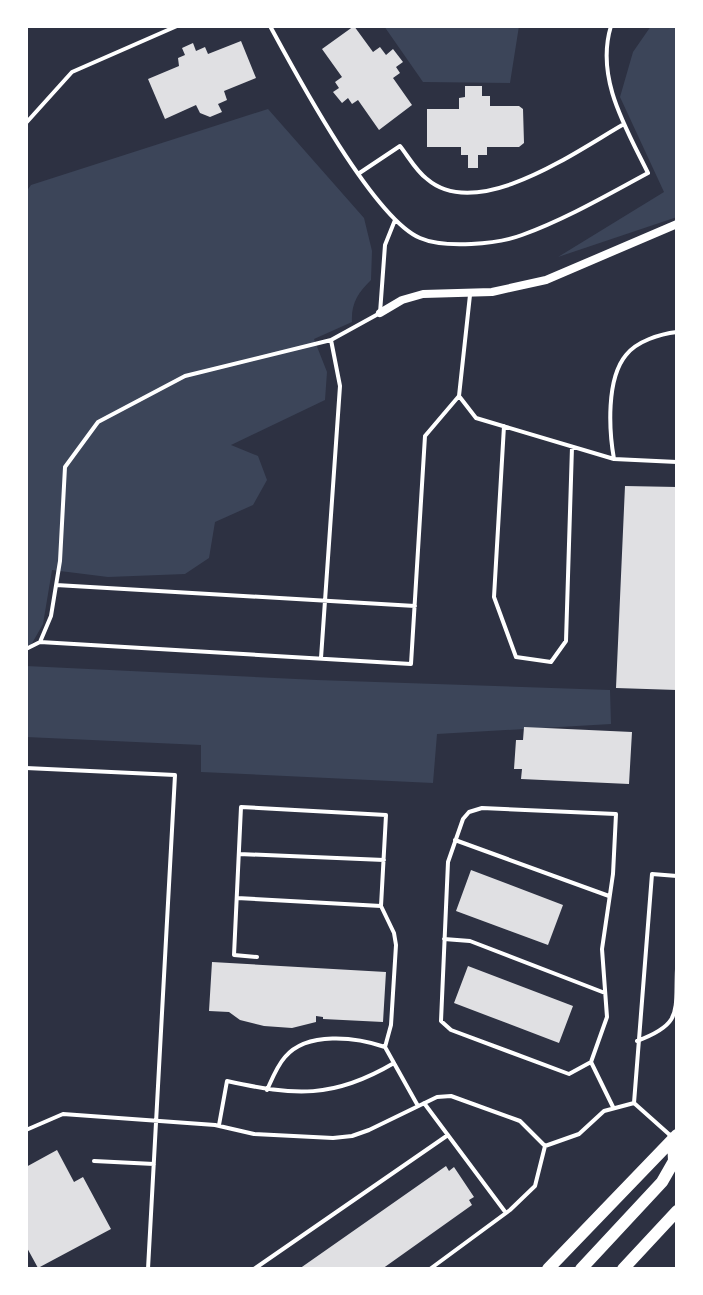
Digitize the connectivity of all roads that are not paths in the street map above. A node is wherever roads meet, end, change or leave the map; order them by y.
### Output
1 (177, 26) edge
2 (270, 26) edge
3 (611, 26) edge
4 (26, 123) edge
5 (624, 124) junction
6 (358, 174) junction
7 (395, 220) junction
8 (677, 224) edge
9 (471, 292) junction
10 (380, 313) junction
11 (677, 332) edge
12 (331, 340) junction
13 (459, 396) junction
14 (504, 426) junction
15 (572, 447) junction
16 (614, 459) junction
17 (677, 462) edge
18 (56, 585) junction
19 (325, 600) junction
20 (415, 606) junction
21 (40, 642) junction
22 (26, 649) edge
23 (321, 658) junction
24 (26, 768) edge
25 (455, 840) junction
26 (239, 854) junction
27 (384, 860) junction
28 (677, 876) edge
29 (609, 896) junction
30 (237, 898) junction
31 (381, 906) junction
32 (444, 939) junction
33 (257, 957) dead end
34 (677, 969) edge
35 (605, 993) junction
36 (637, 1041) junction
37 (385, 1047) junction
38 (591, 1062) junction
39 (394, 1063) junction
40 (267, 1090) junction
41 (424, 1103) junction
42 (634, 1103) junction
43 (418, 1106) junction
44 (613, 1107) junction
45 (156, 1120) junction
46 (219, 1125) junction
47 (26, 1130) edge
48 (448, 1135) junction
49 (675, 1136) edge
50 (545, 1146) junction
51 (94, 1161) dead end
52 (154, 1164) junction
53 (677, 1211) edge
54 (506, 1213) junction
55 (148, 1269) edge
56 (254, 1269) edge
57 (430, 1269) edge
58 (548, 1269) edge
59 (581, 1269) edge
60 (623, 1269) edge

1 - 4 lane
2 - 6 lane
3 - 5 lane
5 - 6 lane
5 - 7 lane
6 - 7 lane
7 - 10 lane
8 - 9 street
9 - 10 street
9 - 13 lane
10 - 12 lane
11 - 16 lane
12 - 18 lane
12 - 19 lane
13 - 14 lane
13 - 20 lane
14 - 15 lane
14 - 15 lane
15 - 16 lane
16 - 17 lane
18 - 19 lane
18 - 21 lane
19 - 20 lane
19 - 23 lane
20 - 23 lane
21 - 22 lane
21 - 23 lane
24 - 45 lane
25 - 29 lane
25 - 29 lane
25 - 32 lane
26 - 27 lane
26 - 27 lane
26 - 30 lane
27 - 31 lane
28 - 36 lane
29 - 35 lane
30 - 31 lane
30 - 33 lane
31 - 37 lane
32 - 35 lane
32 - 38 lane
34 - 36 lane
35 - 38 lane
36 - 42 lane
37 - 39 lane
37 - 40 lane
38 - 44 lane
39 - 40 lane
39 - 43 lane
40 - 46 lane
41 - 43 lane
41 - 48 lane
41 - 50 lane
42 - 44 lane
42 - 49 lane
43 - 46 lane
44 - 50 lane
45 - 46 lane
45 - 47 lane
45 - 52 lane
48 - 54 lane
48 - 56 lane
49 - 58 highway
49 - 59 highway
50 - 54 lane
51 - 52 lane
52 - 55 lane
53 - 60 highway
54 - 57 lane

